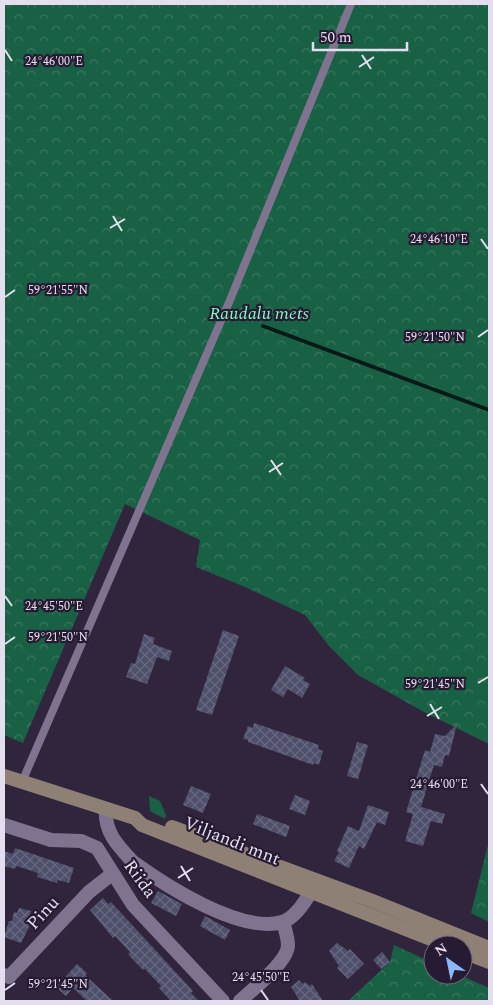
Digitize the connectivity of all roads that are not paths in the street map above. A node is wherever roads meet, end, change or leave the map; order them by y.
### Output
1 (352, 4) edge
2 (4, 776) edge
3 (22, 782) junction
4 (106, 809) junction
5 (4, 826) edge
6 (112, 874) junction
7 (313, 886) junction
8 (283, 922) junction
9 (423, 935) edge
10 (489, 948) edge
11 (473, 956) edge
12 (489, 962) edge
13 (6, 979) edge
14 (223, 1001) edge
15 (240, 1001) edge

1 - 3 lane
2 - 3 main road, Viljandi mnt
3 - 4 main road, Viljandi mnt
4 - 7 main road, Viljandi mnt
4 - 8 street
5 - 6 street, Riida
6 - 13 street, Pinu
6 - 14 street, Riida
7 - 8 street
7 - 9 main road, Viljandi mnt
7 - 10 main road
8 - 15 street
11 - 12 main road

